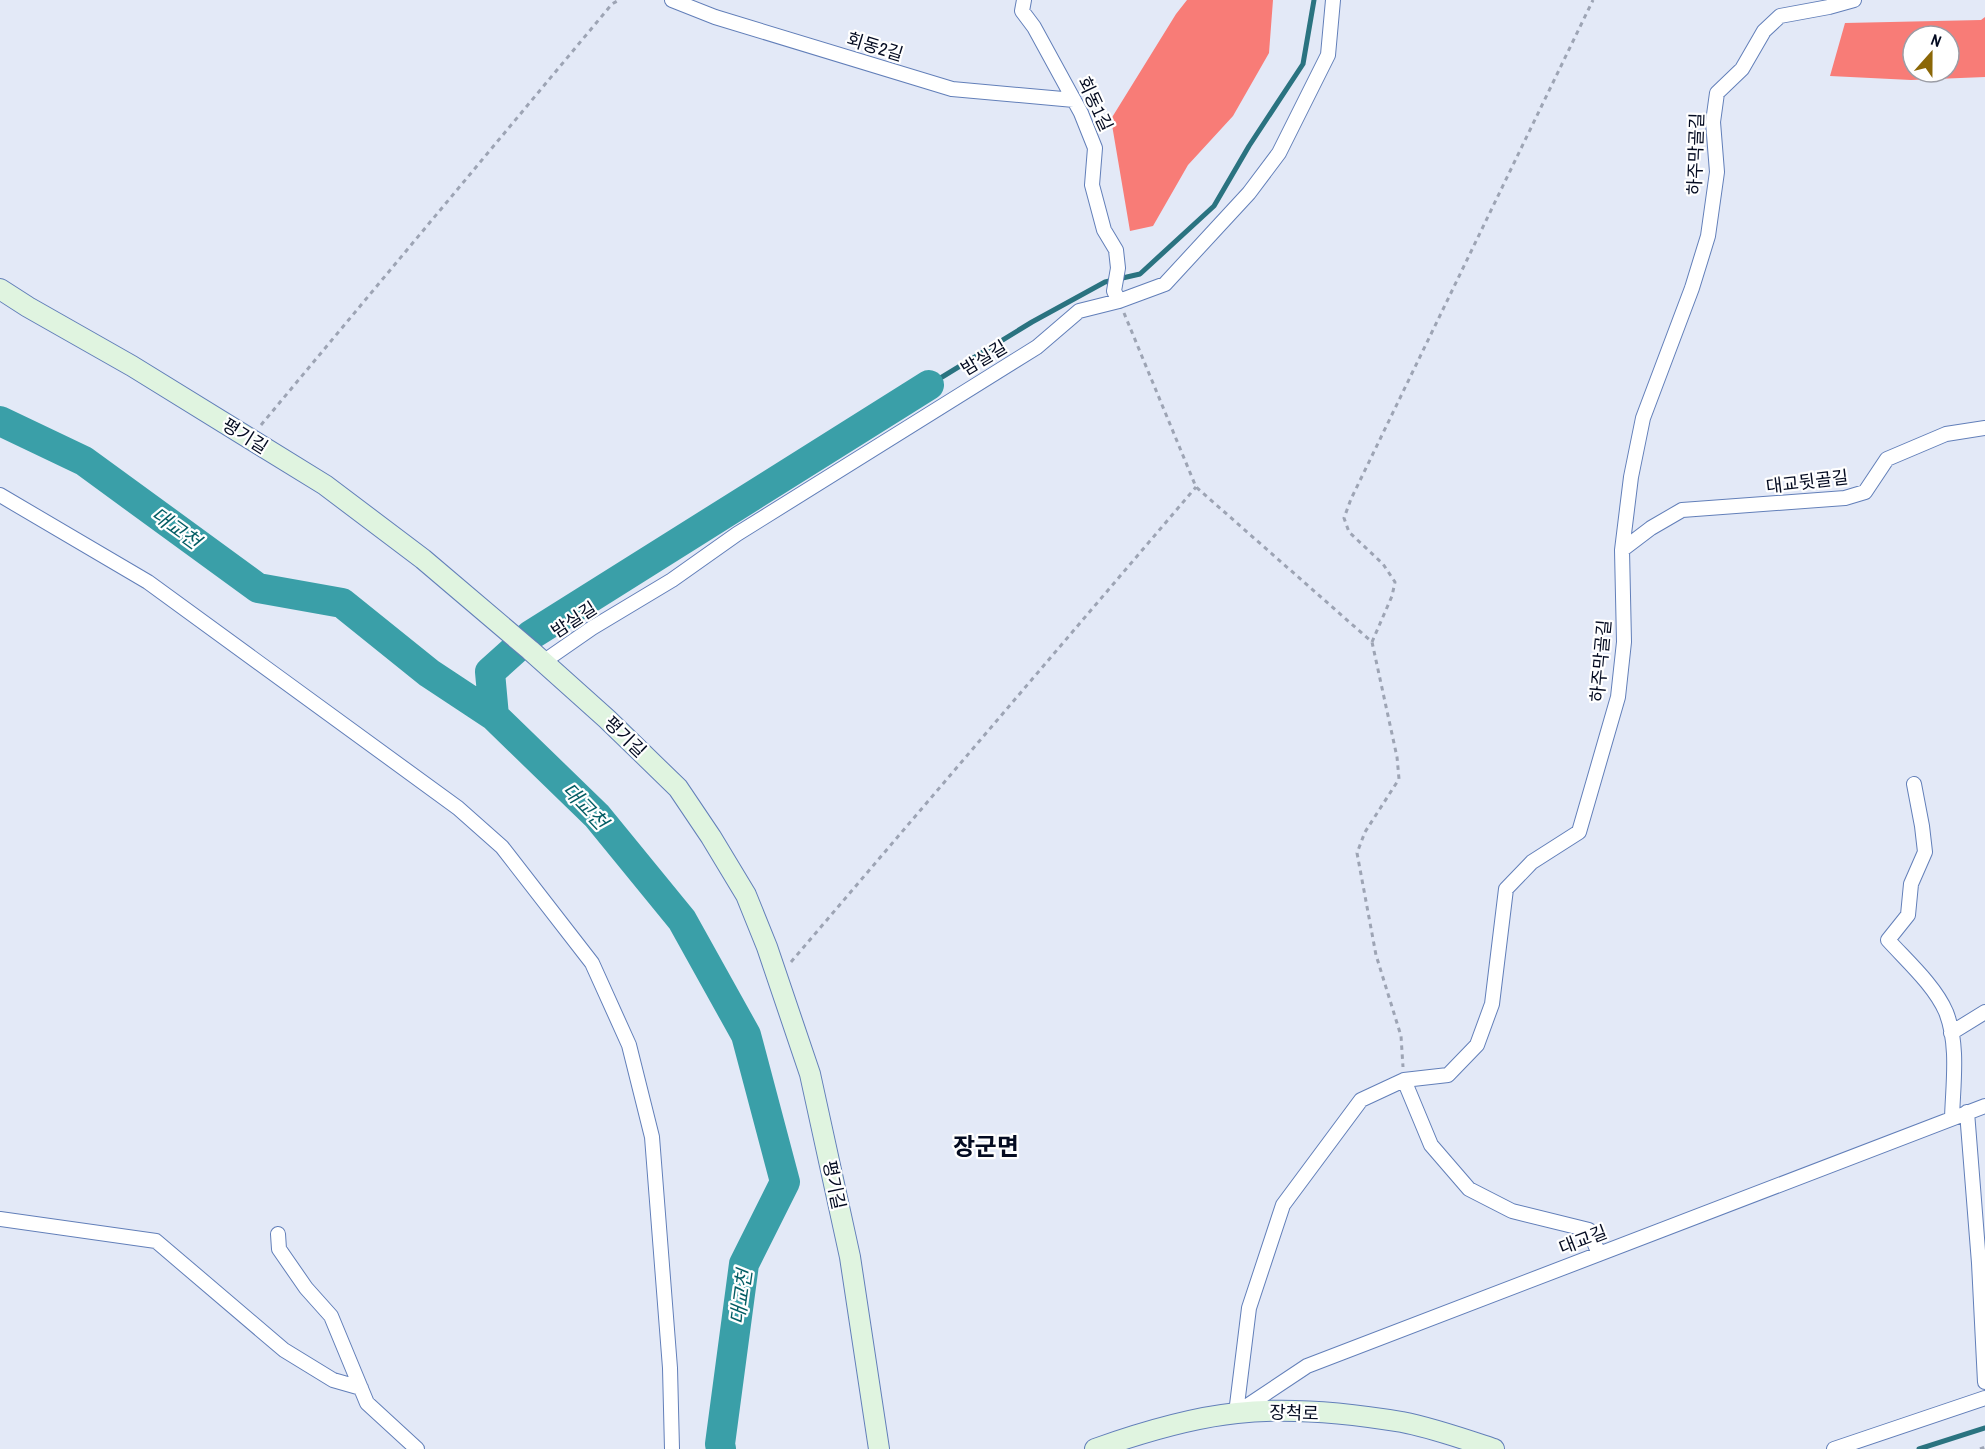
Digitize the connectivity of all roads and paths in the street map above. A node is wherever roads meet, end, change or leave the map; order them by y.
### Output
1 (619, 0) edge
2 (672, 0) edge
3 (1024, 0) edge
4 (1333, 0) edge
5 (1593, 0) edge
6 (1854, 0) edge
7 (1074, 100) junction
8 (0, 289) edge
9 (1116, 296) junction
10 (1985, 428) edge
11 (249, 439) junction
12 (1196, 487) junction
13 (0, 495) edge
14 (1622, 549) junction
15 (1372, 642) junction
16 (537, 656) junction
17 (1914, 784) dead end
18 (778, 978) junction
19 (1985, 1012) edge
20 (1951, 1033) junction
21 (1404, 1080) junction
22 (1985, 1106) edge
23 (1967, 1112) junction
24 (1952, 1118) junction
25 (0, 1220) edge
26 (278, 1234) dead end
27 (1599, 1254) junction
28 (1985, 1382) edge
29 (361, 1388) junction
30 (1985, 1398) edge
31 (1236, 1413) junction
32 (1985, 1448) edge
33 (417, 1449) edge
34 (672, 1449) edge
35 (879, 1449) edge
36 (1095, 1449) edge
37 (1494, 1449) edge
38 (1834, 1449) edge
39 (1980, 1449) edge

1 - 11 path
2 - 7 street, 회동2길
3 - 7 street, 회동1길
4 - 9 street, 밤실길
5 - 15 path
6 - 14 street, 하주막골길
7 - 9 street, 회동1길
8 - 11 main road, 평기길
9 - 12 path
9 - 16 street, 밤실길
10 - 14 street, 대교뒷골길
11 - 16 main road, 평기길
12 - 15 path
12 - 18 path
13 - 34 street
14 - 21 street, 하주막골길
15 - 21 path
16 - 18 main road, 평기길
17 - 20 street
18 - 35 main road, 평기길
19 - 20 street
20 - 24 street
21 - 27 street
21 - 31 street, 하주막골길
22 - 23 street, 대교길
23 - 24 street, 대교길
23 - 28 street
24 - 27 street, 대교길
25 - 29 street
26 - 29 street
27 - 31 street, 대교길
29 - 33 street
30 - 38 street
31 - 36 main road, 장척로
31 - 37 main road, 장척로
32 - 39 path

